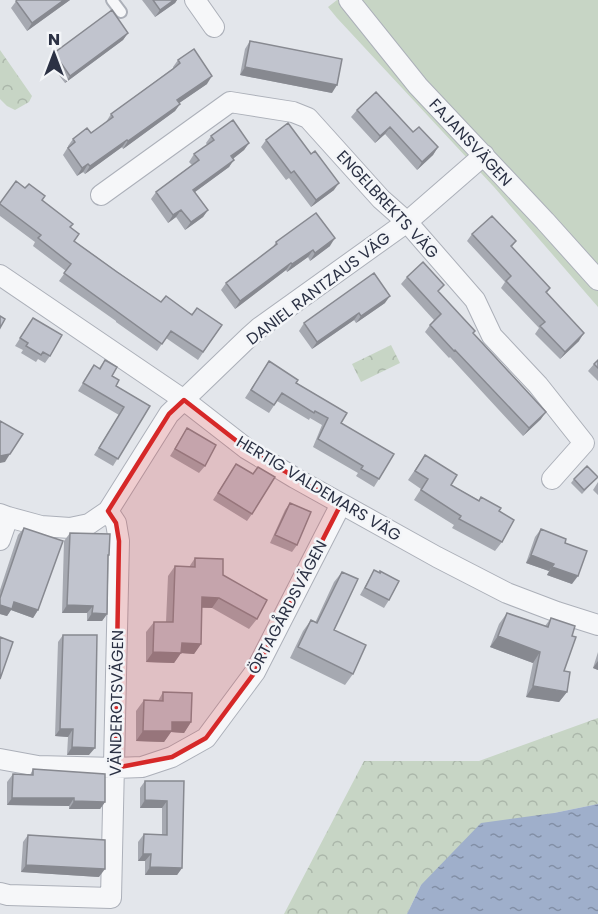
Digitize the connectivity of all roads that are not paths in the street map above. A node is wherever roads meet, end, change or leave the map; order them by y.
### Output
1 (112, 0) edge
2 (195, 0) edge
3 (349, 0) edge
4 (121, 12) dead end
5 (214, 27) dead end
6 (483, 155) junction
7 (101, 195) dead end
8 (407, 222) junction
9 (0, 275) edge
10 (598, 280) edge
11 (184, 400) junction
12 (552, 479) dead end
13 (341, 504) junction
14 (108, 511) junction
15 (4, 515) edge
16 (0, 540) edge
17 (598, 625) edge
18 (0, 759) edge
19 (115, 768) junction
20 (0, 893) edge

1 - 4 lane
2 - 5 street
3 - 6 street, FAJANSVÄGEN
6 - 8 street, DANIEL RANTZAUS VÄG
6 - 10 street, FAJANSVÄGEN
7 - 8 street, ENGELBREKTS VÄG
8 - 11 street, DANIEL RANTZAUS VÄG
8 - 12 street, ENGELBREKTS VÄG
9 - 11 street, HERTIG VALDEMARS VÄG
11 - 13 street, HERTIG VALDEMARS VÄG
11 - 14 street, DANIEL RANTZAUS VÄG
13 - 17 street, HERTIG VALDEMARS VÄG
13 - 19 street, ÖRTAGÅRDSVÄGEN
14 - 15 street
14 - 19 street, VÄNDEROTSVÄGEN
15 - 16 street
18 - 19 street, ÖRTAGÅRDSVÄGEN
19 - 20 street, VÄNDEROTSVÄGEN

